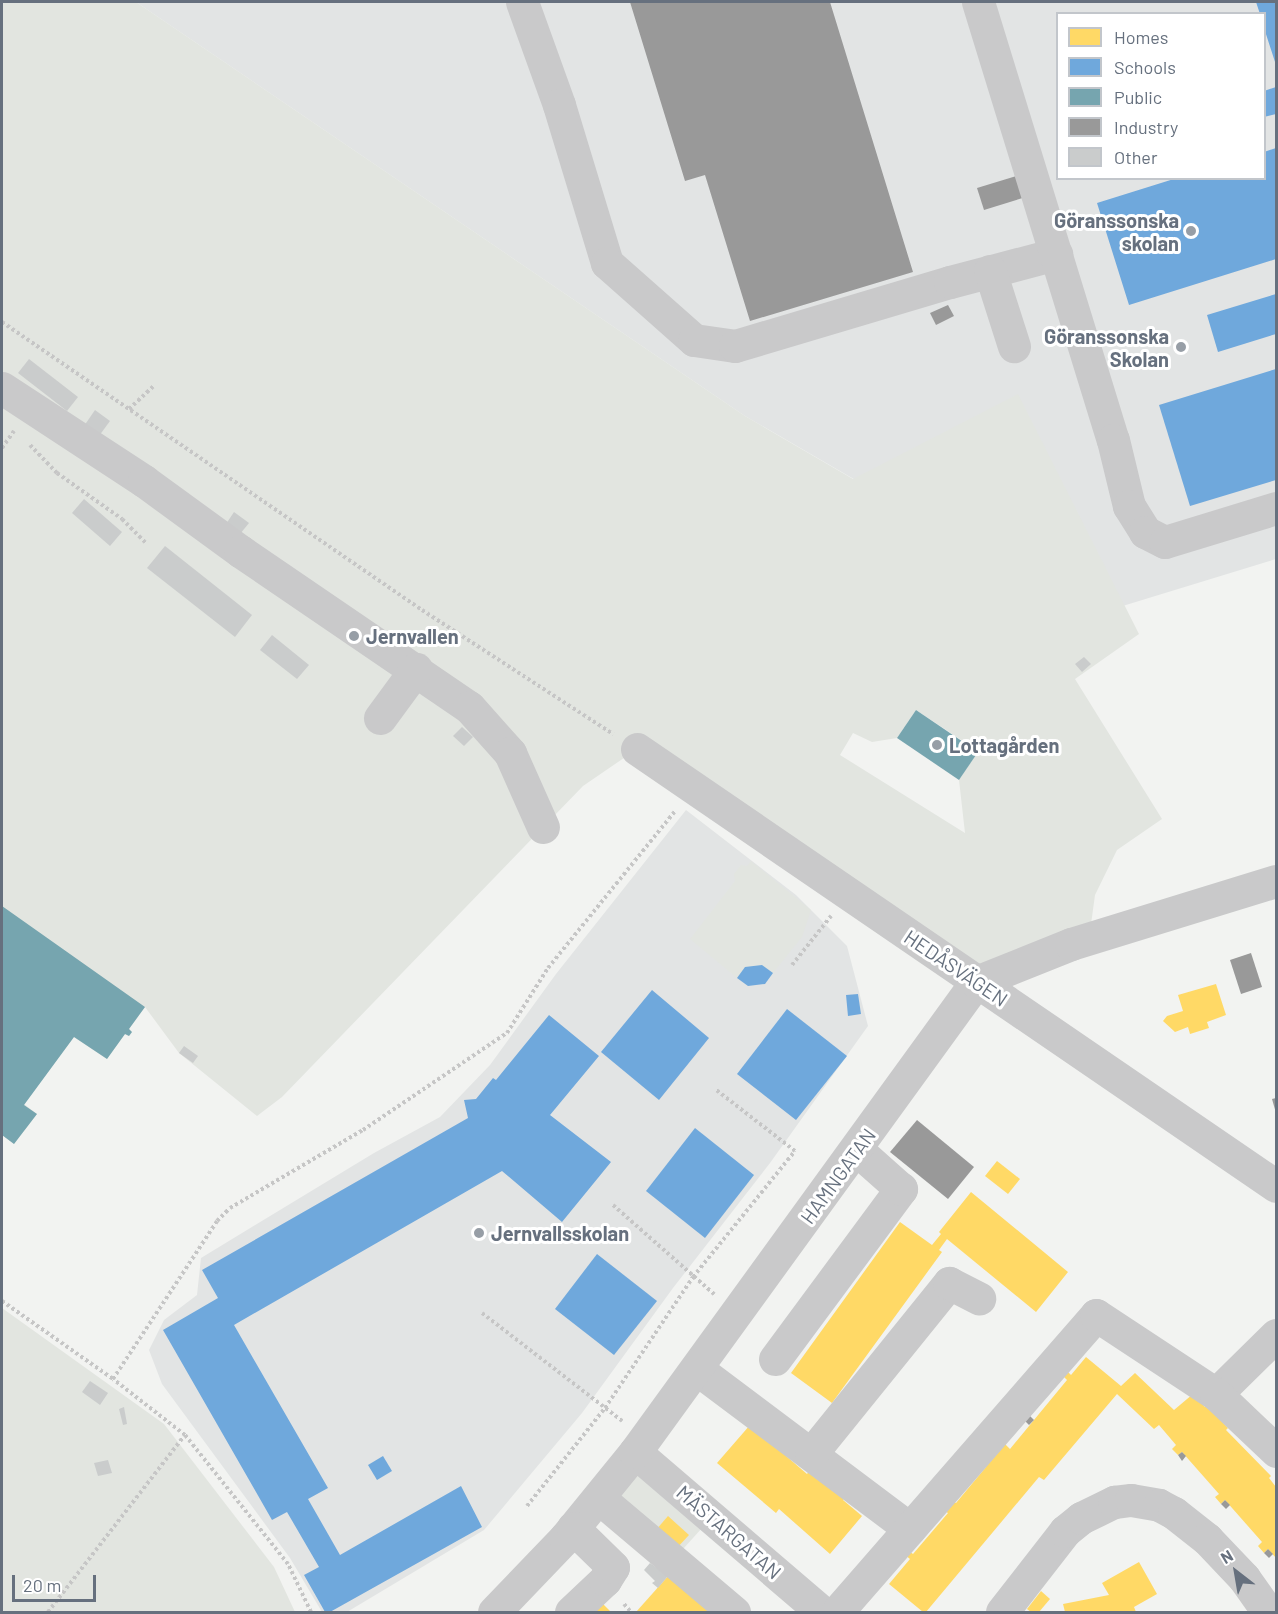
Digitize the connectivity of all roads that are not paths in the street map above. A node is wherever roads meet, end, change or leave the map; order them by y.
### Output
1 (522, 2) edge
2 (978, 2) edge
3 (1056, 254) junction
4 (990, 271) junction
5 (1014, 346) dead end
6 (2, 388) edge
7 (1276, 508) edge
8 (416, 669) junction
9 (380, 718) dead end
10 (637, 749) road end
11 (543, 827) dead end
12 (1276, 881) edge
13 (976, 982) junction
14 (857, 1150) junction
15 (1276, 1186) edge
16 (979, 1298) dead end
17 (1276, 1335) edge
18 (775, 1359) dead end
19 (697, 1369) junction
20 (1216, 1394) junction
21 (633, 1440) junction
22 (1276, 1451) edge
23 (811, 1454) junction
24 (599, 1498) junction
25 (573, 1528) junction
26 (909, 1529) junction
27 (817, 1610) edge
28 (494, 1612) edge
29 (571, 1612) edge
30 (734, 1612) edge
31 (1002, 1612) edge
32 (1268, 1612) edge

1 - 4 street
2 - 3 street
3 - 4 street
3 - 7 street
4 - 5 street
6 - 8 street
8 - 9 street
8 - 11 street
10 - 13 street, HEDÅSVÄGEN
12 - 13 street
13 - 14 street, HAMNGATAN
13 - 15 street, HEDÅSVÄGEN
14 - 18 street
14 - 19 street, HAMNGATAN
16 - 23 street
17 - 20 street
19 - 21 street, HAMNGATAN
19 - 23 street
20 - 22 street
20 - 26 street
21 - 24 street, HAMNGATAN
21 - 27 street, MÄSTARGATAN
23 - 26 street
24 - 25 street, HAMNGATAN
24 - 30 street
25 - 28 street, HAMNGATAN
25 - 29 street
26 - 27 street
31 - 32 street

